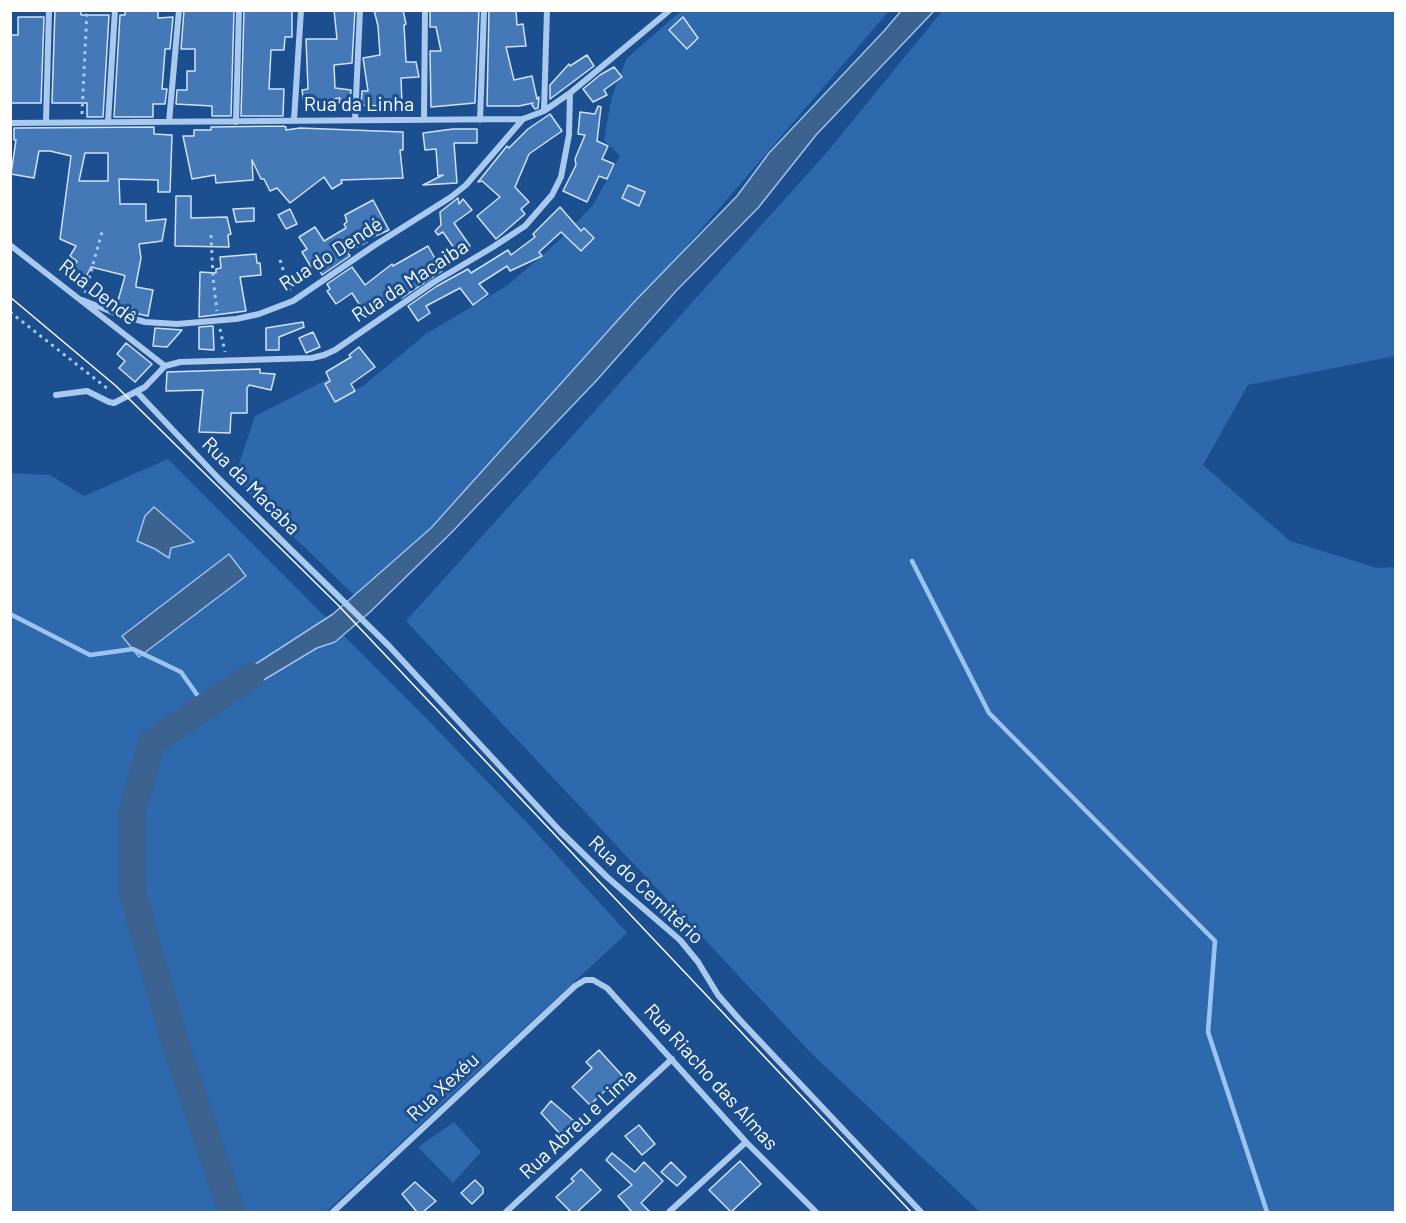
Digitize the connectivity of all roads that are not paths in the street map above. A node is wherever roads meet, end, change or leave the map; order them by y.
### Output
1 (49, 10) edge
2 (115, 10) edge
3 (179, 10) edge
4 (239, 10) edge
5 (301, 10) edge
6 (360, 10) edge
7 (425, 10) edge
8 (484, 10) edge
9 (547, 10) edge
10 (670, 10) edge
11 (570, 93) junction
12 (544, 111) junction
13 (523, 119) junction
14 (294, 120) junction
15 (355, 120) junction
16 (424, 120) junction
17 (480, 120) junction
18 (46, 122) junction
19 (108, 122) junction
20 (170, 122) junction
21 (236, 122) junction
22 (10, 123) edge
23 (10, 245) edge
24 (82, 300) junction
25 (165, 366) junction
26 (137, 392) junction
27 (56, 395) dead end
28 (367, 623) joint
29 (575, 986) joint
30 (672, 1059) junction
31 (746, 1142) junction
32 (333, 1212) edge
33 (506, 1212) edge
34 (669, 1212) edge
35 (816, 1212) edge
36 (921, 1212) edge

1 - 18 street
2 - 19 street
3 - 20 street
4 - 21 street
5 - 14 street
6 - 15 street
7 - 16 street
8 - 17 street
9 - 12 street
10 - 11 street, Rua da Linha
11 - 12 street, Rua da Linha
11 - 25 street, Rua da Macaiba
12 - 13 street, Rua da Linha
13 - 17 street, Rua da Linha
13 - 24 street, Rua do Dendé
14 - 15 street, Rua da Linha
14 - 21 street, Rua da Linha
15 - 16 street, Rua da Linha
16 - 17 street, Rua da Linha
18 - 19 street, Rua da Linha
18 - 22 street, Rua da Linha
19 - 20 street, Rua da Linha
20 - 21 street, Rua da Linha
23 - 24 street, Rua Dendê
24 - 25 street, Rua Dendê
25 - 26 street
26 - 27 street
26 - 28 street, Rua da Macaba
28 - 36 street, Rua do Cemitério
29 - 30 street, Rua Riacho das Almas
29 - 32 street, Rua Xexéu
30 - 31 street, Rua Riacho das Almas
30 - 33 street, Rua Abreu e Lima
31 - 34 street
31 - 35 street, Rua Riacho das Almas

